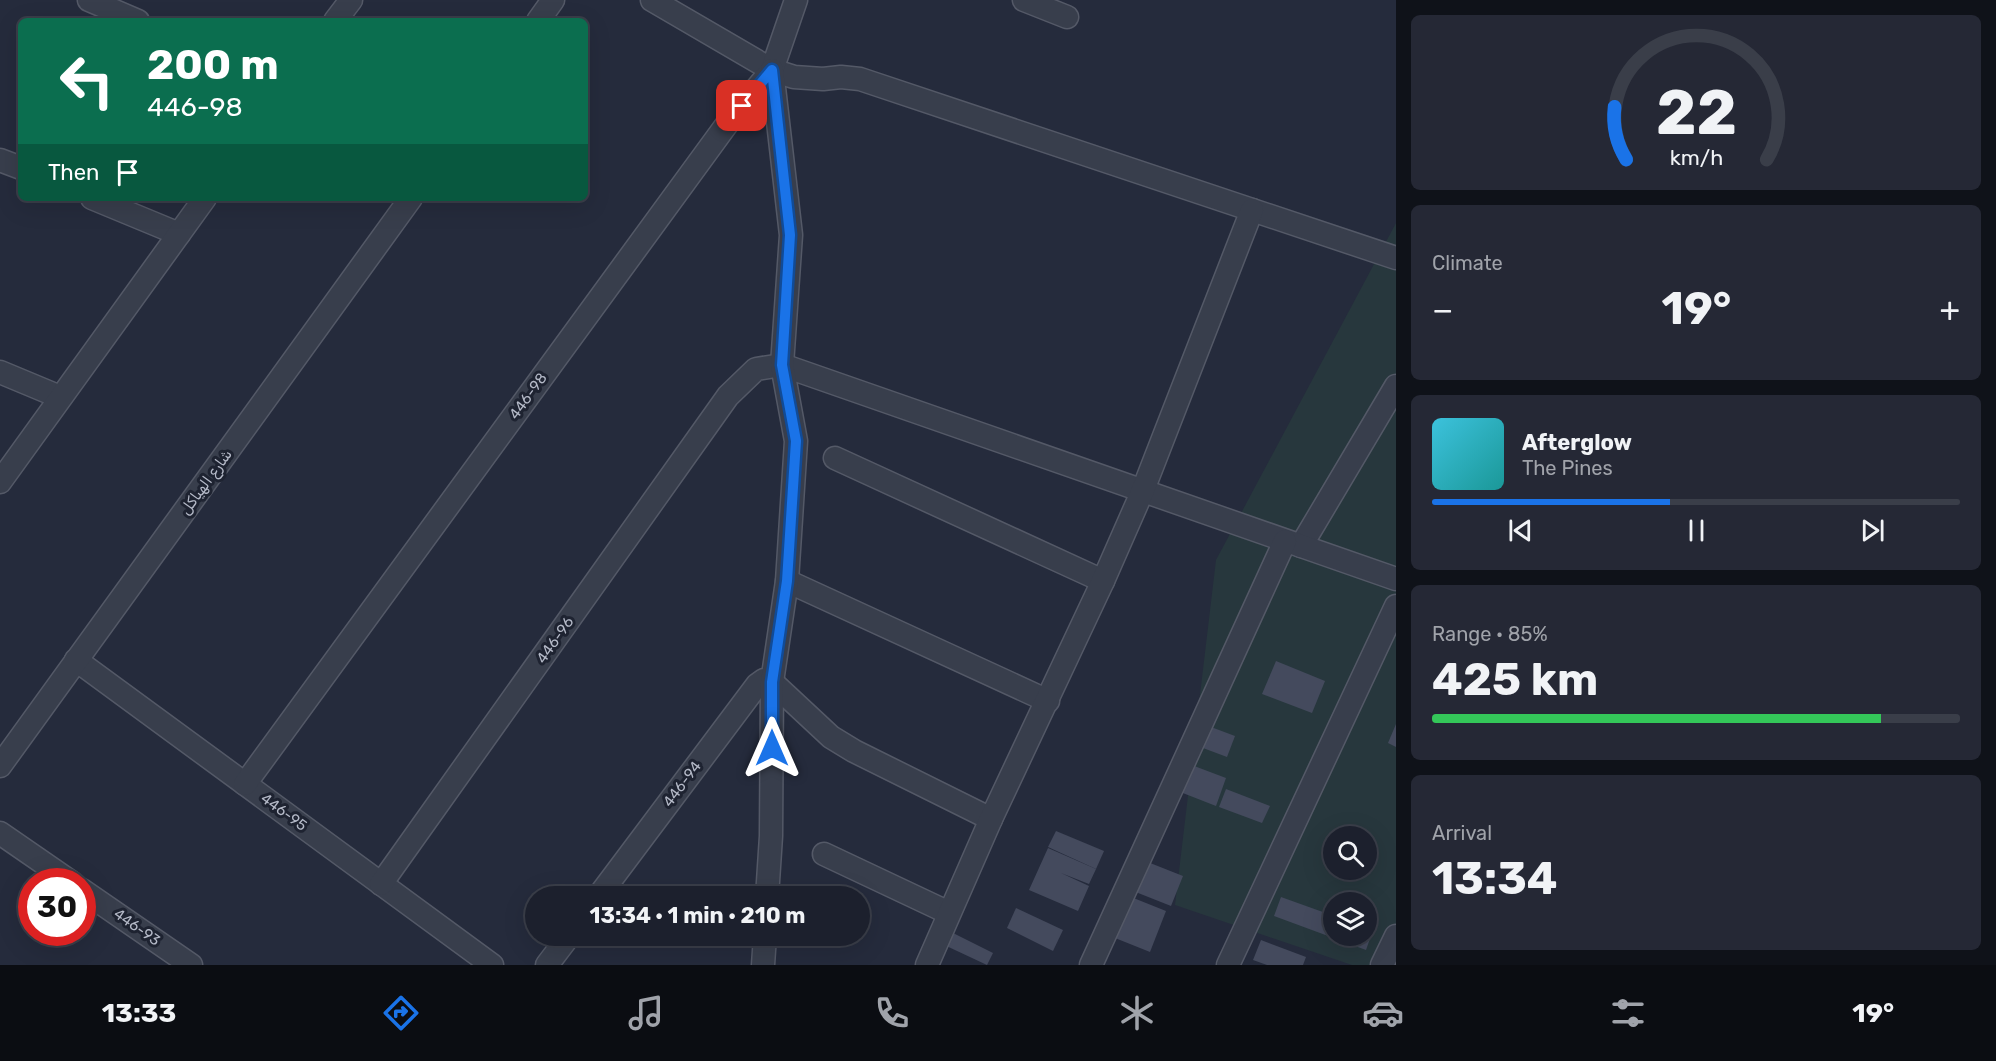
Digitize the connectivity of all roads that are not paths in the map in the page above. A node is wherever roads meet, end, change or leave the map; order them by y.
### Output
1 (88, 0) edge
2 (351, 0) edge
3 (553, 0) edge
4 (652, 0) edge
5 (796, 0) edge
6 (1024, 0) edge
7 (1066, 17) dead end
8 (131, 18) edge
9 (337, 18) edge
10 (540, 18) edge
11 (772, 70) junction
12 (0, 159) edge
13 (18, 167) edge
14 (99, 201) edge
15 (203, 201) edge
16 (409, 201) edge
17 (1252, 210) junction
18 (179, 234) junction
19 (1396, 258) edge
20 (782, 365) junction
21 (0, 372) edge
22 (1396, 386) edge
23 (60, 397) junction
24 (835, 458) dead end
25 (0, 482) edge
26 (1143, 490) junction
27 (1293, 543) junction
28 (1396, 579) edge
29 (787, 581) junction
30 (1103, 582) junction
31 (1396, 606) edge
32 (76, 660) junction
33 (772, 682) junction
34 (1048, 701) junction
35 (0, 766) edge
36 (245, 784) junction
37 (991, 819) junction
38 (0, 833) edge
39 (824, 854) dead end
40 (51, 868) edge
41 (381, 884) junction
42 (606, 886) edge
43 (768, 886) edge
44 (96, 900) edge
45 (949, 913) junction
46 (1396, 936) edge
47 (561, 946) edge
48 (764, 946) edge
49 (191, 965) edge
50 (492, 965) edge
51 (547, 965) edge
52 (763, 965) edge
53 (927, 965) edge
54 (1091, 965) edge
55 (1228, 965) edge
56 (1382, 965) edge

1 - 8 street
2 - 9 street
3 - 10 street
4 - 11 street
5 - 11 street, 446-98
6 - 7 street
11 - 17 street
11 - 20 street
11 - 36 street, 446-98
12 - 13 street
14 - 18 street
15 - 18 street
16 - 32 street, شارع الهياكل
17 - 19 street
17 - 26 street
18 - 23 street
20 - 26 street
20 - 29 street
20 - 41 street, 446-96
21 - 23 street
22 - 27 street
23 - 25 street
24 - 30 street
26 - 27 street
26 - 30 street
27 - 28 street
27 - 54 street
29 - 33 street
29 - 34 street
30 - 34 street
31 - 55 street
32 - 35 street, شارع الهياكل
32 - 36 street, 446-95
33 - 37 street
33 - 42 street, 446-94
33 - 43 street
34 - 37 street
36 - 41 street, 446-95
37 - 45 street
38 - 40 street
39 - 45 street
41 - 50 street, 446-95
44 - 49 street, 446-93
45 - 53 street
46 - 56 street
47 - 51 street
48 - 52 street

